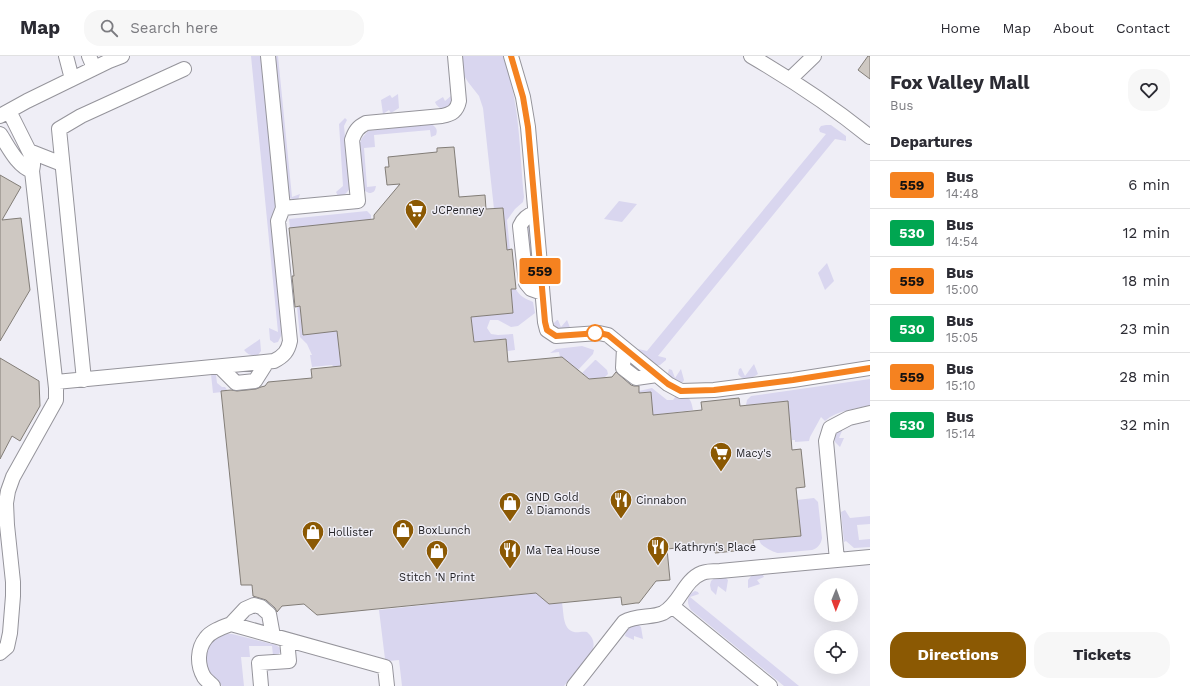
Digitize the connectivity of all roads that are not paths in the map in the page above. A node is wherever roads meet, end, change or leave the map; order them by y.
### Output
1 (66, 56) edge
2 (122, 56) edge
3 (268, 56) edge
4 (455, 56) edge
5 (511, 56) edge
6 (750, 56) edge
7 (814, 56) edge
8 (92, 62) edge
9 (184, 69) dead end
10 (72, 79) junction
11 (790, 79) junction
12 (4, 113) edge
13 (0, 134) edge
14 (870, 137) edge
15 (29, 151) junction
16 (62, 164) junction
17 (32, 171) junction
18 (283, 208) junction
19 (870, 368) edge
20 (84, 380) junction
21 (56, 382) junction
22 (870, 413) edge
23 (4, 526) edge
24 (870, 557) edge
25 (837, 560) junction
26 (7, 596) edge
27 (672, 606) junction
28 (231, 624) junction
29 (273, 636) junction
30 (287, 640) junction
31 (0, 652) edge
32 (213, 686) edge
33 (261, 686) edge
34 (387, 686) edge
35 (574, 686) edge
36 (770, 686) edge

1 - 10 street
2 - 8 street
3 - 18 street
4 - 18 street
5 - 19 street
6 - 11 street
7 - 11 street
8 - 10 street
9 - 16 street
10 - 12 street
11 - 14 street
12 - 15 street
13 - 17 street
15 - 16 street
15 - 17 street
16 - 20 street
17 - 21 street
18 - 20 street
20 - 21 street
21 - 23 street
22 - 25 street
23 - 26 street
24 - 25 street
25 - 27 street
26 - 31 street
27 - 35 street
27 - 36 street
28 - 29 street
28 - 29 street
28 - 32 street
29 - 30 street
30 - 33 street
30 - 34 street

